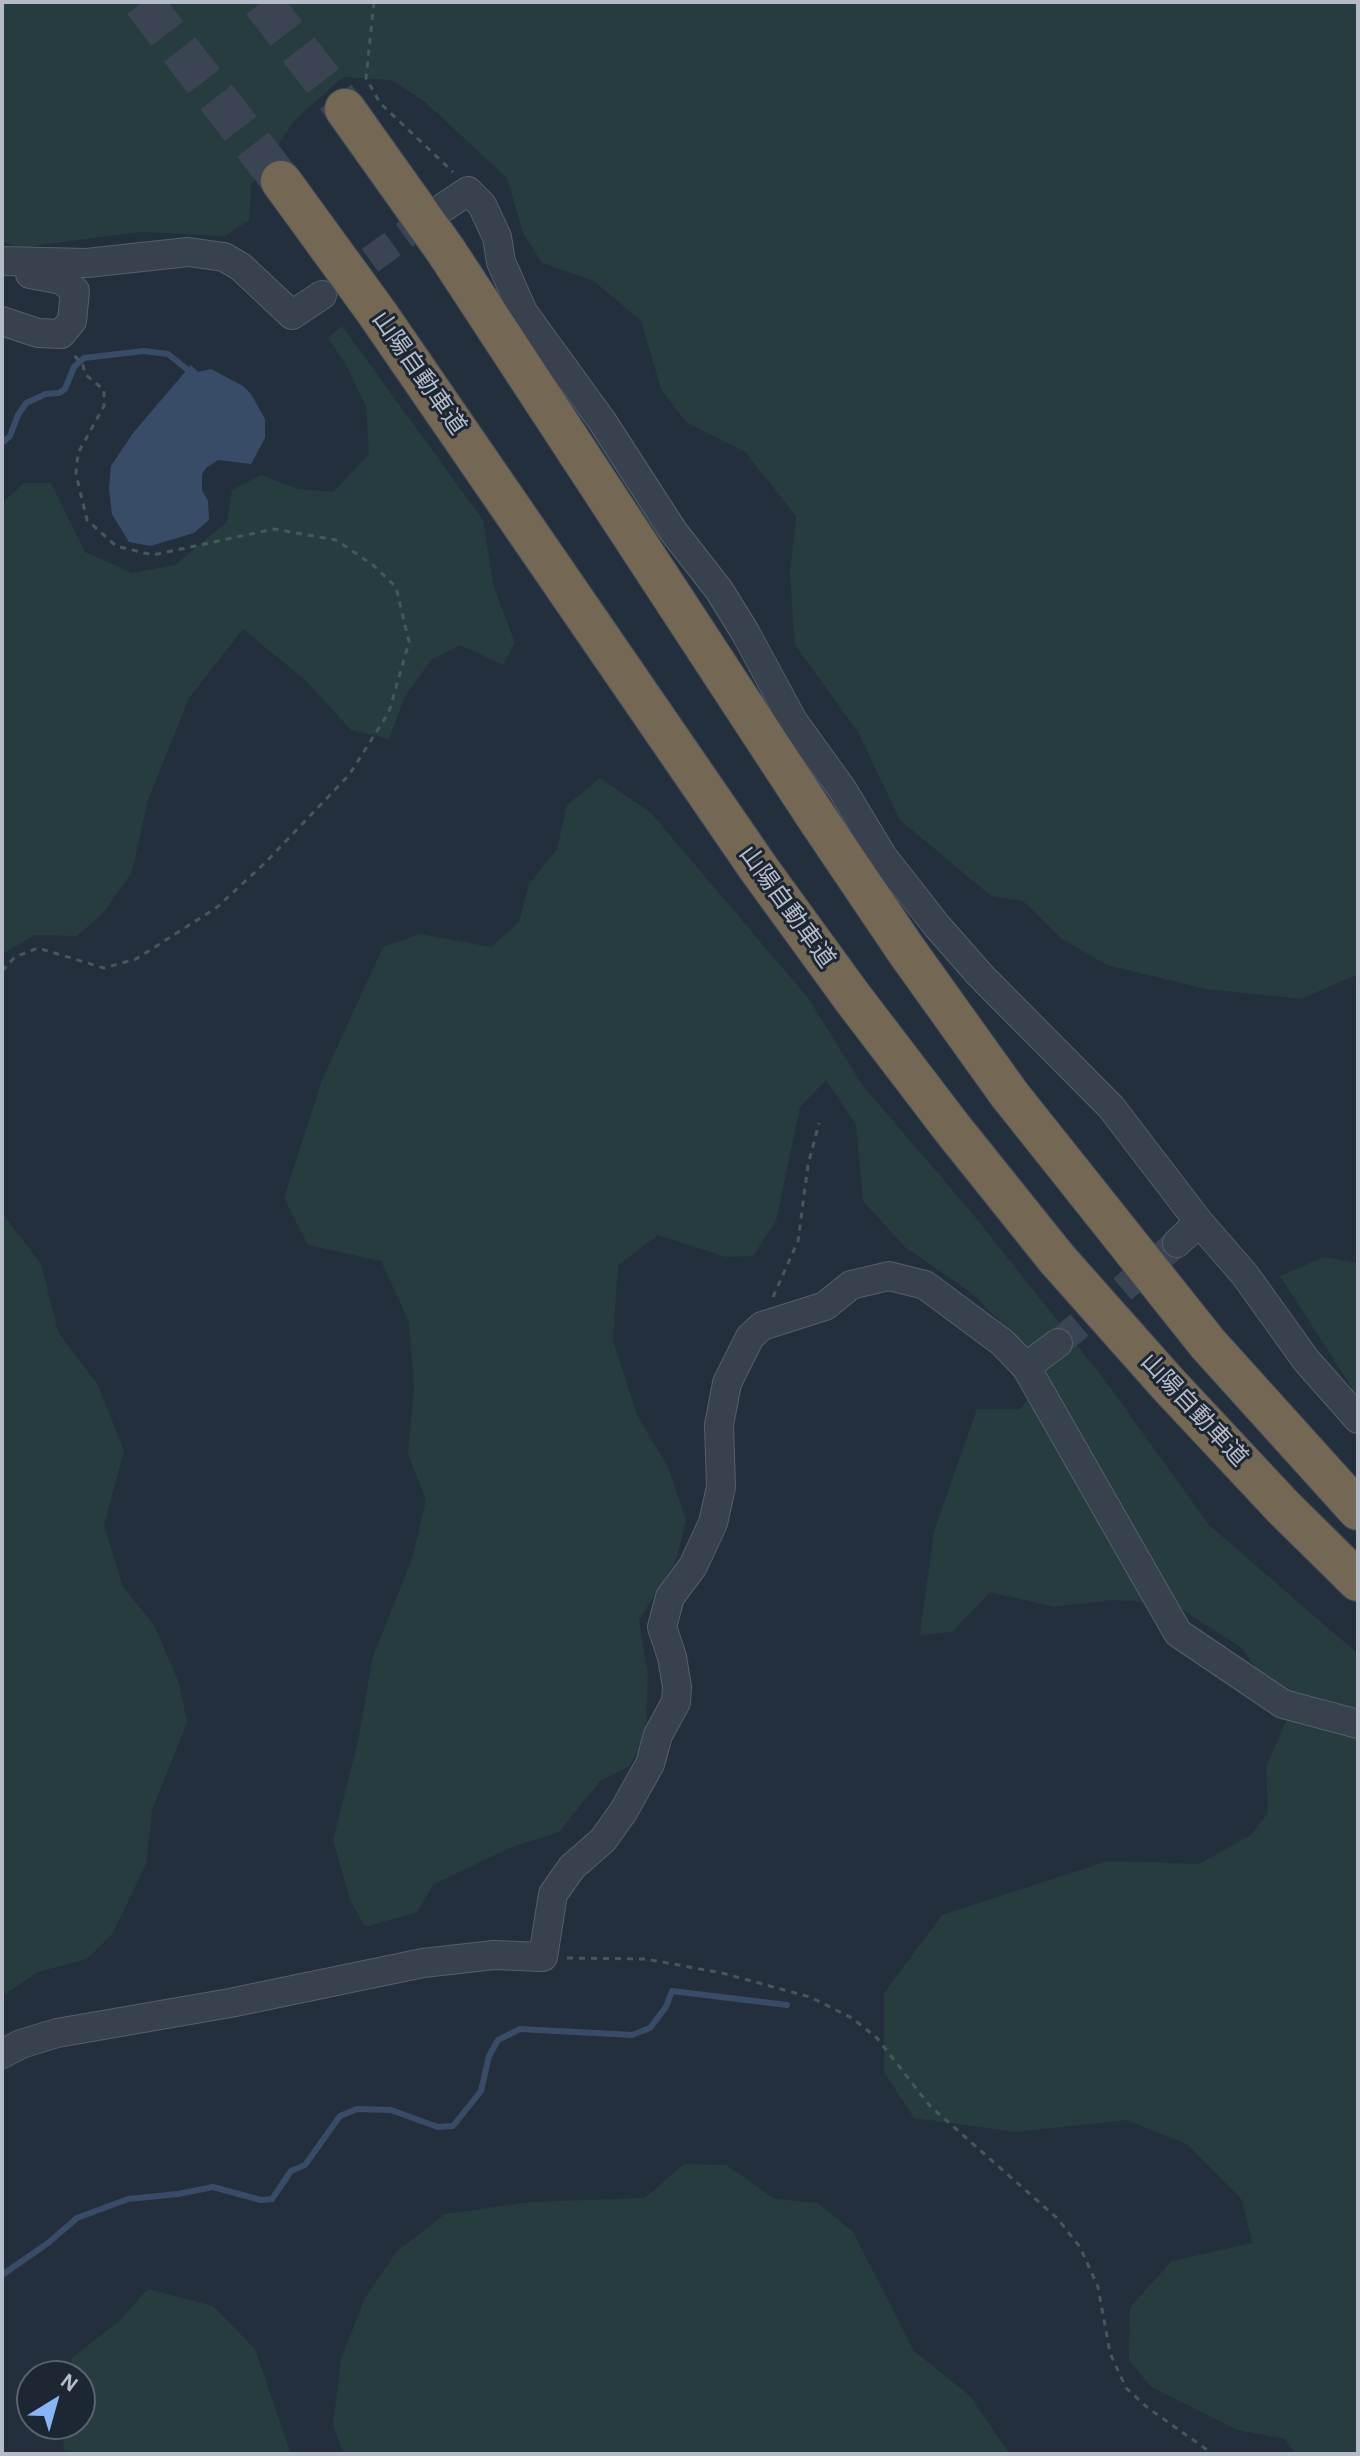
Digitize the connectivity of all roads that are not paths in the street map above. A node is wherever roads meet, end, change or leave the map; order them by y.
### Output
1 (345, 109) tunnel mouth
2 (281, 181) tunnel mouth
3 (444, 207) tunnel mouth
4 (2, 261) edge
5 (2, 268) edge
6 (322, 295) tunnel mouth
7 (2, 321) edge
8 (1199, 1222) junction
9 (1177, 1243) tunnel mouth
10 (1058, 1343) tunnel mouth
11 (1026, 1367) junction
12 (1358, 1419) edge
13 (1358, 1510) edge
14 (1358, 1581) edge
15 (1358, 1724) edge
16 (2, 2054) edge

1 - 13 highway
2 - 14 highway, 山陽自動車道
3 - 8 street
4 - 6 street
5 - 7 street
8 - 9 street
8 - 12 street
10 - 11 street
11 - 15 street
11 - 16 street

